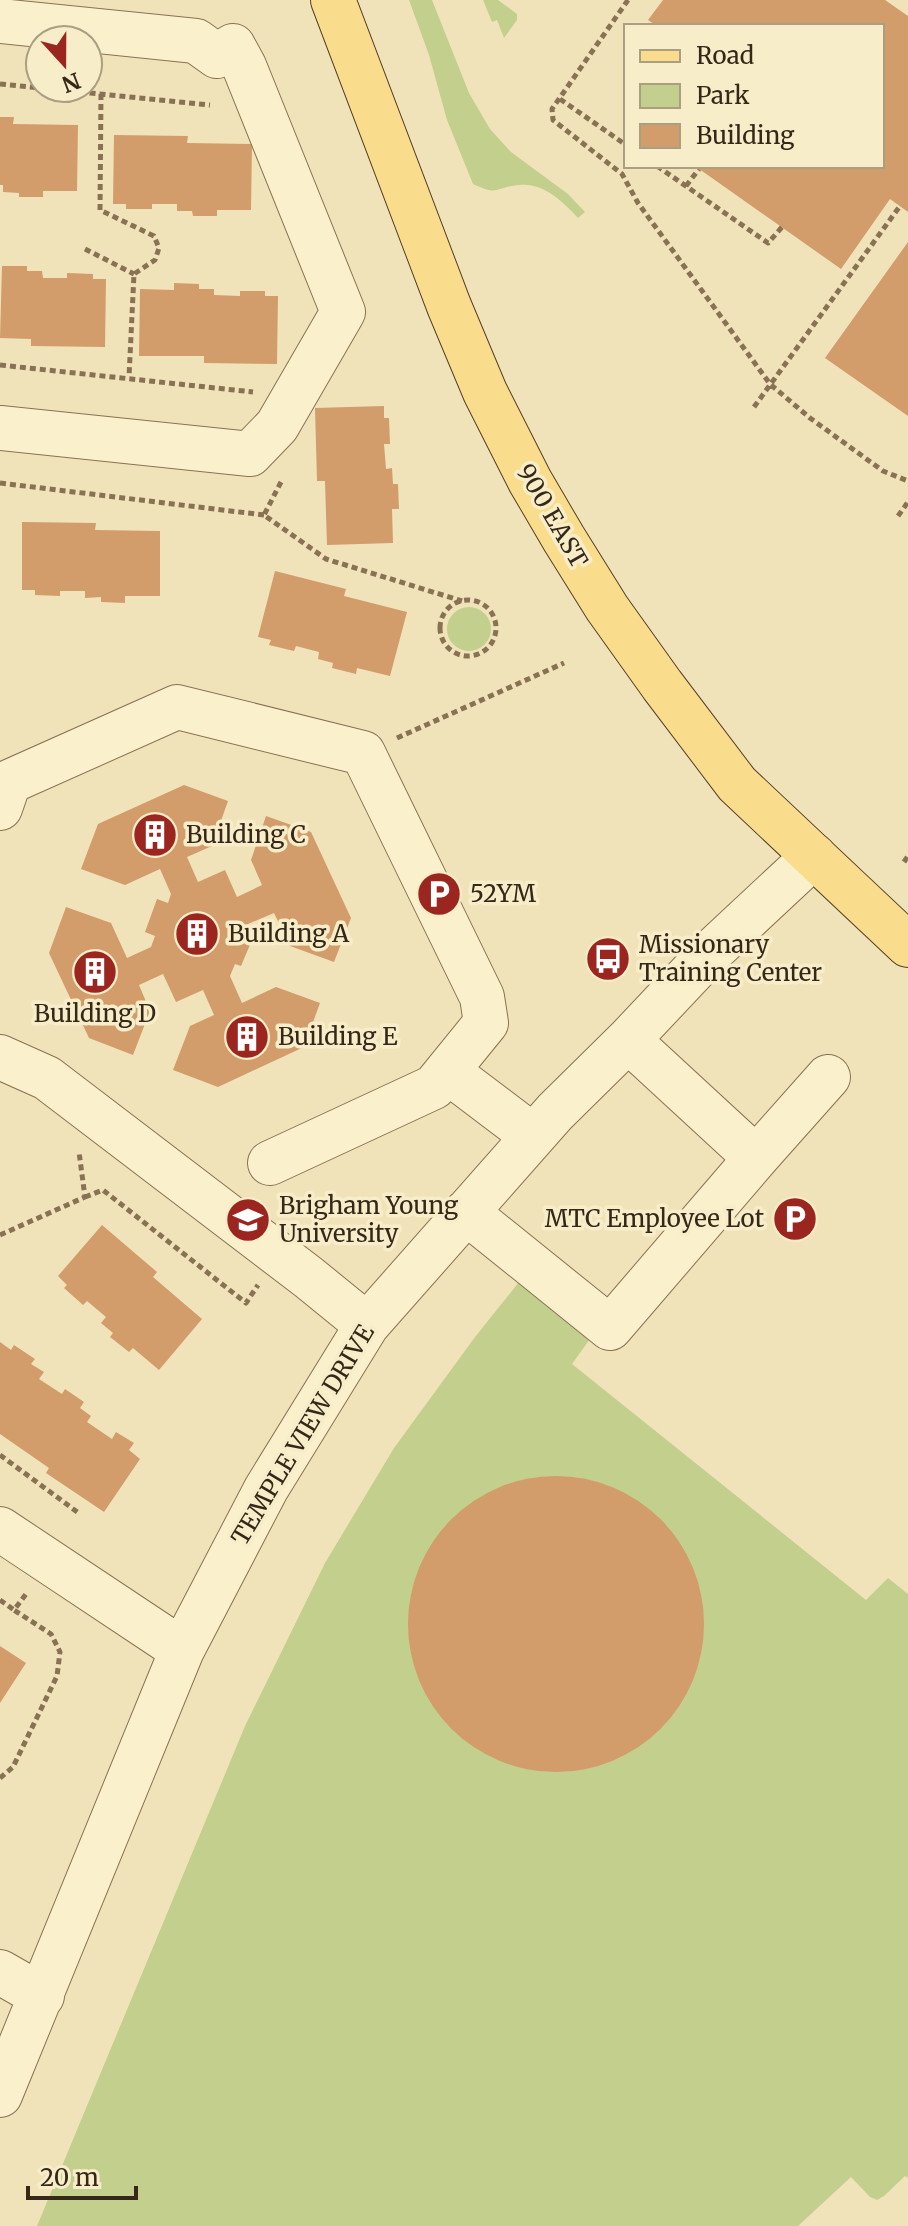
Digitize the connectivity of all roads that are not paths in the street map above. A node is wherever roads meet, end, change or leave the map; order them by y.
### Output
1 (333, 0) edge
2 (0, 21) edge
3 (0, 428) edge
4 (0, 808) edge
5 (814, 856) junction
6 (908, 945) edge
7 (628, 1040) junction
8 (0, 1057) edge
9 (447, 1071) junction
10 (828, 1077) dead end
11 (533, 1136) junction
12 (756, 1158) junction
13 (270, 1163) dead end
14 (466, 1212) junction
15 (367, 1325) junction
16 (0, 1529) edge
17 (182, 1650) junction
18 (0, 1972) edge
19 (42, 1996) junction
20 (0, 2095) edge

1 - 5 main road, 900 EAST
2 - 3 street
4 - 9 street
5 - 6 main road, 900 EAST
5 - 7 street, TEMPLE VIEW DRIVE
7 - 11 street, TEMPLE VIEW DRIVE
7 - 12 street
8 - 15 street
9 - 11 street
9 - 13 street
10 - 12 street
11 - 14 street, TEMPLE VIEW DRIVE
12 - 14 street
14 - 15 street, TEMPLE VIEW DRIVE
15 - 17 street, TEMPLE VIEW DRIVE
16 - 17 street
17 - 19 street, TEMPLE VIEW DRIVE
18 - 19 street
19 - 20 street, TEMPLE VIEW DRIVE

